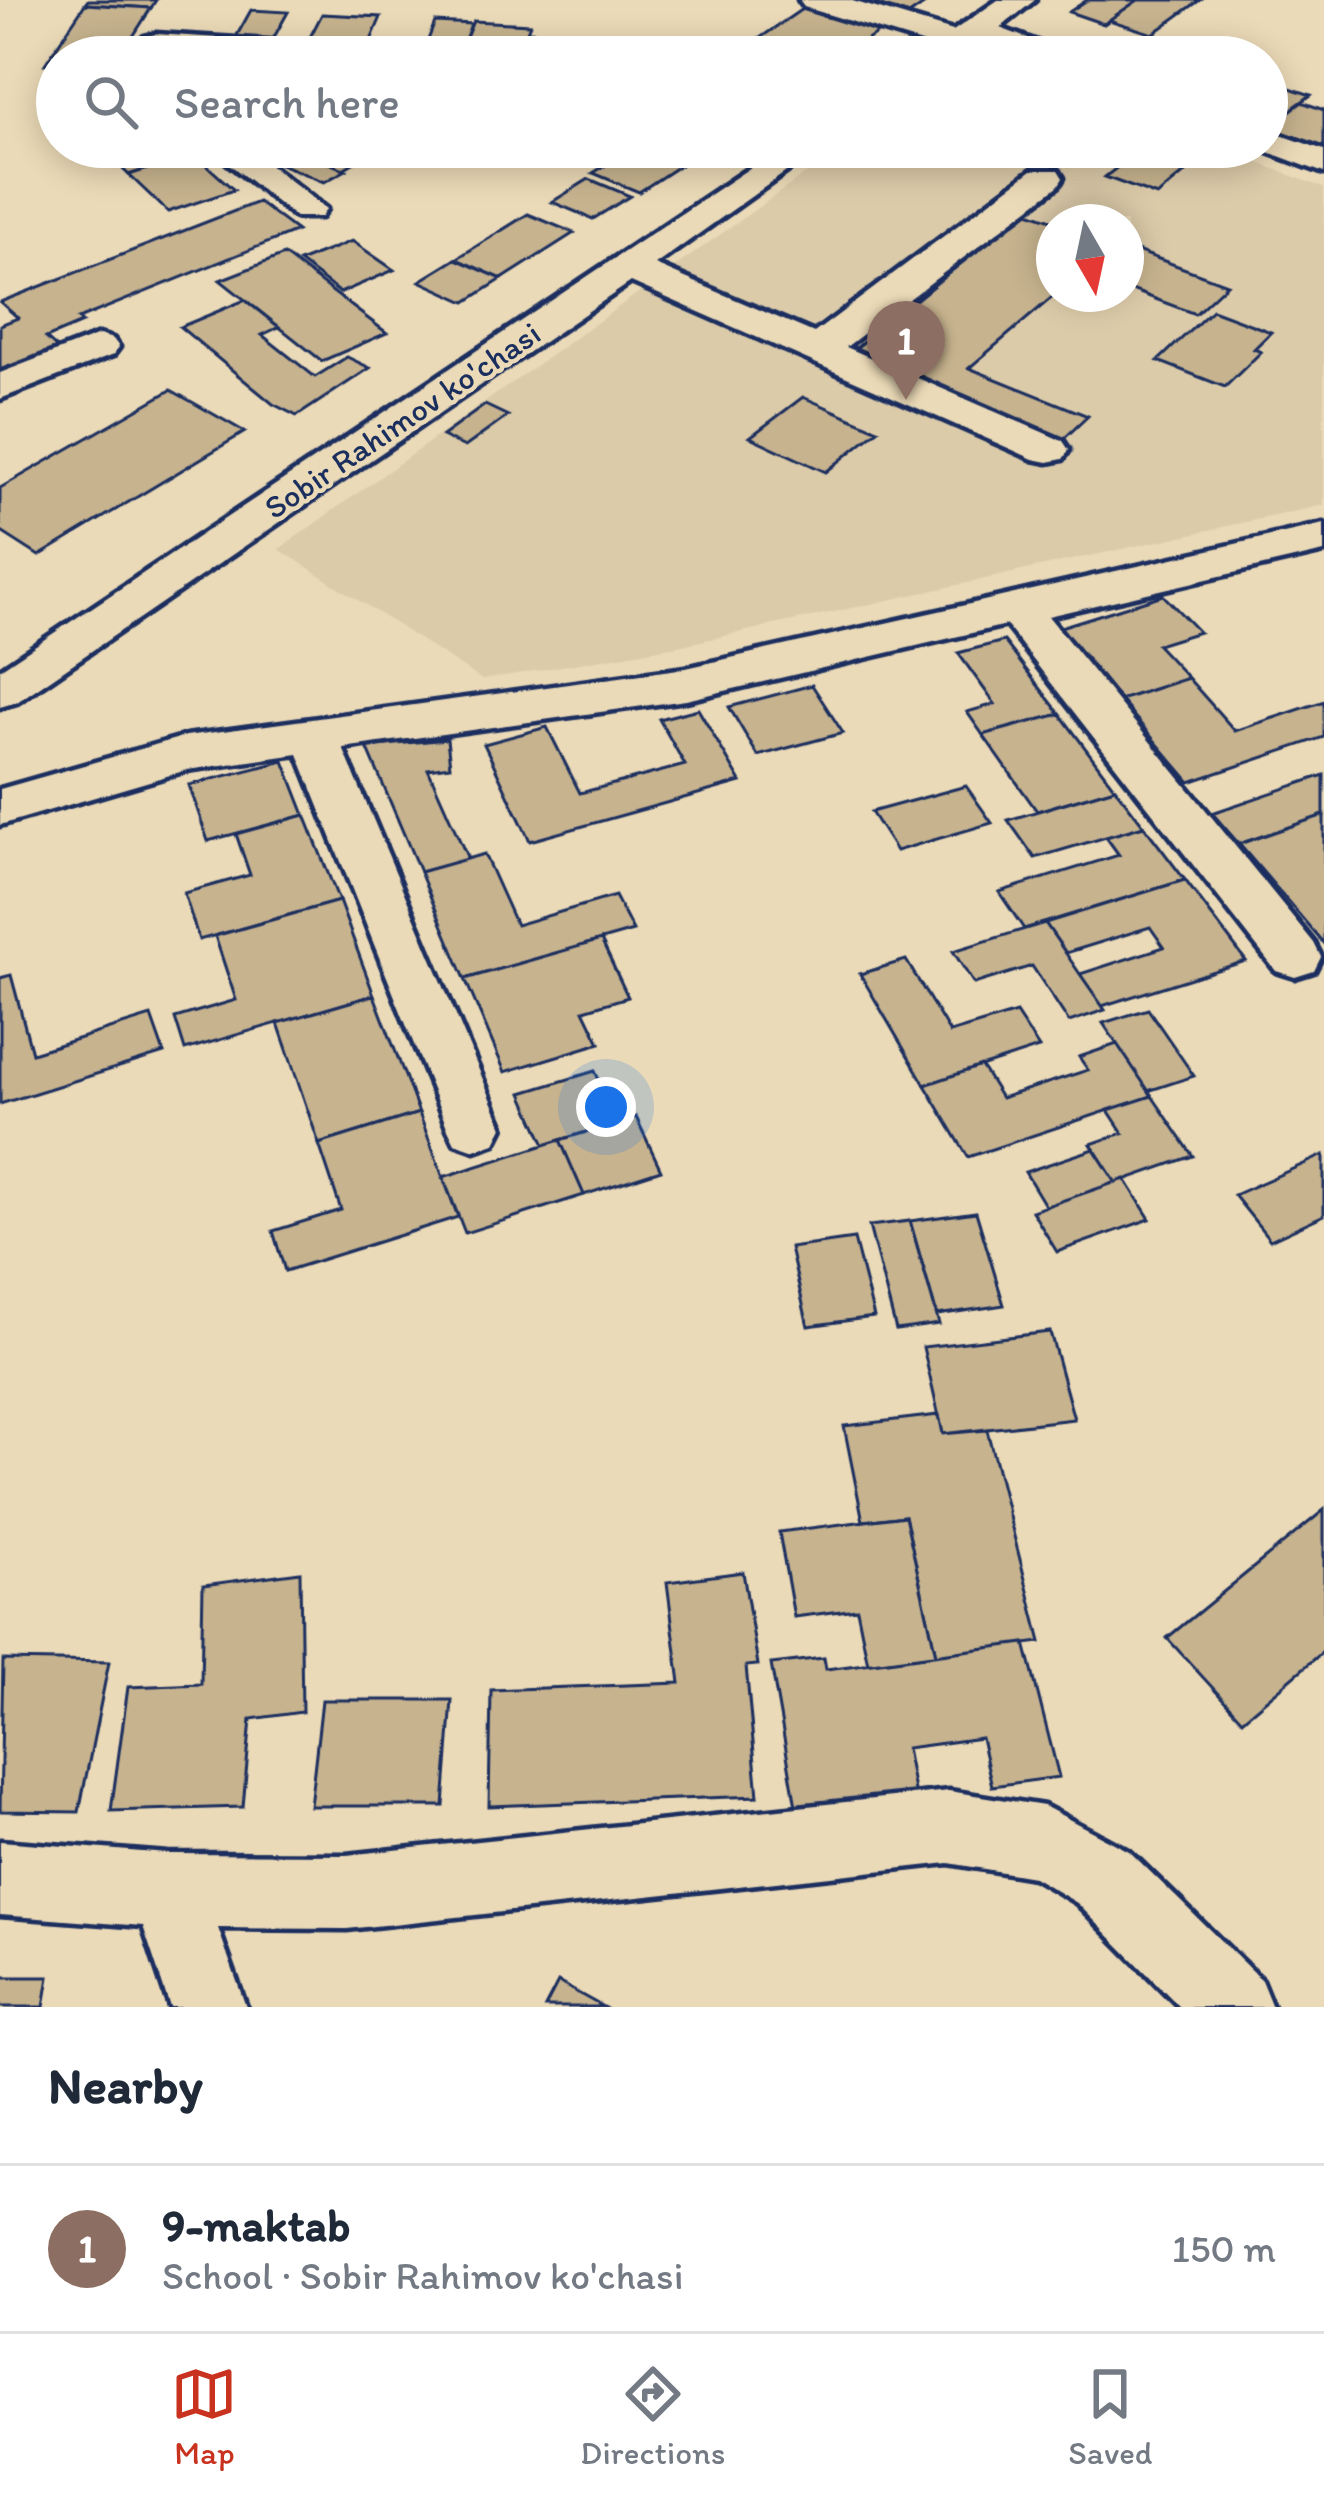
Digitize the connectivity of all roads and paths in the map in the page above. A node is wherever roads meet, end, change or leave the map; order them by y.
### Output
1 (815, 0) edge
2 (1019, 0) edge
3 (174, 15) dead end
4 (161, 36) edge
5 (934, 36) edge
6 (967, 36) edge
7 (1288, 148) edge
8 (1324, 162) edge
9 (263, 168) edge
10 (773, 168) edge
11 (1045, 178) dead end
12 (308, 209) dead end
13 (631, 268) junction
14 (98, 347) dead end
15 (817, 350) junction
16 (0, 387) edge
17 (1048, 450) dead end
18 (1324, 538) edge
19 (1016, 607) junction
20 (0, 692) edge
21 (314, 734) junction
22 (0, 807) edge
23 (1295, 957) dead end
24 (475, 1127) dead end
25 (0, 1878) edge
26 (168, 1891) junction
27 (208, 2007) edge
28 (1234, 2007) edge

1 - 5 street
2 - 6 street
3 - 4 street
7 - 8 street
9 - 12 street
10 - 13 street, Sobir Rahimov ko'chasi
11 - 15 street
13 - 15 street
13 - 20 street, Sobir Rahimov ko'chasi
14 - 16 street
15 - 17 street
18 - 19 street
19 - 21 street
19 - 23 street
21 - 22 street
21 - 24 street
25 - 26 street
26 - 27 street
26 - 28 street

